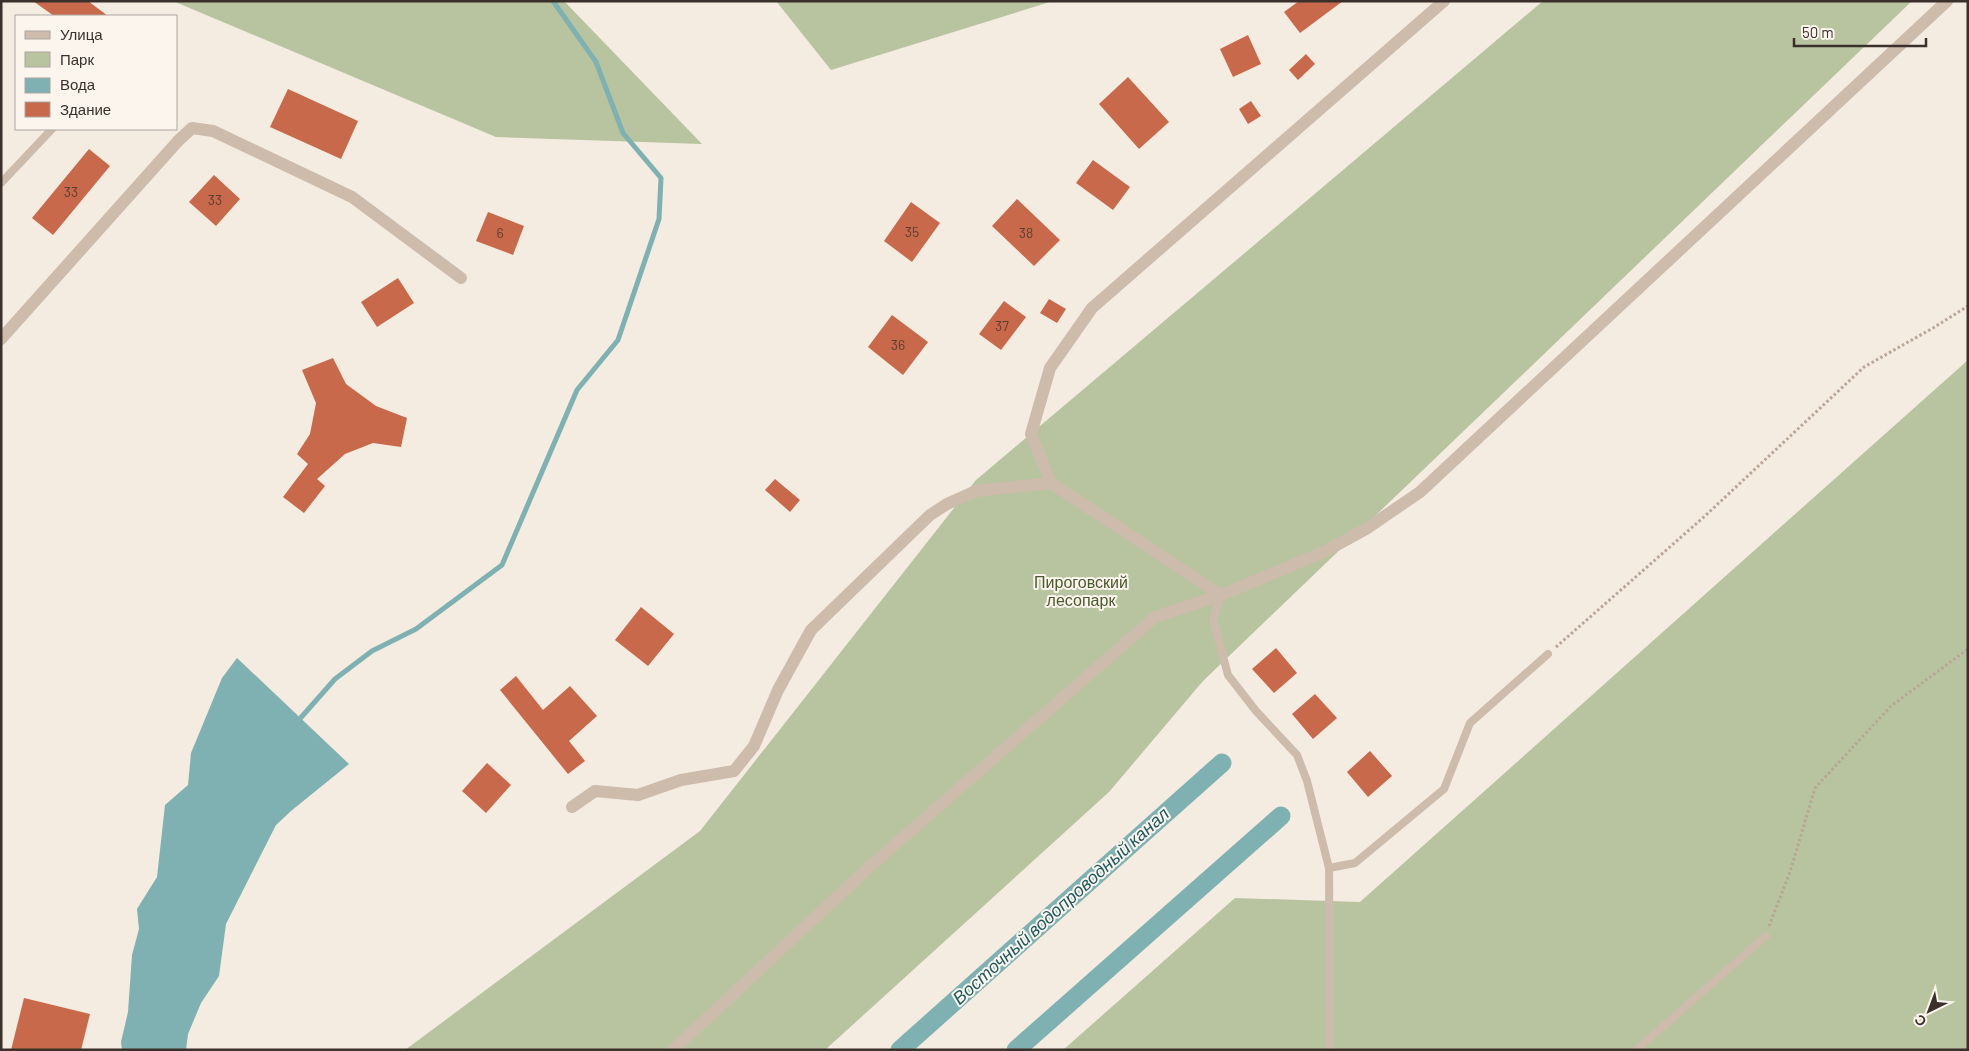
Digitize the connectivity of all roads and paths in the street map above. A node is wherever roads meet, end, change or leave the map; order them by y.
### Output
1 (1444, 1) edge
2 (1947, 1) edge
3 (51, 130) edge
4 (1, 183) edge
5 (462, 278) dead end
6 (1968, 306) edge
7 (1, 339) edge
8 (1050, 483) junction
9 (1221, 595) junction
10 (1968, 649) edge
11 (1548, 654) joint
12 (572, 807) dead end
13 (1329, 868) junction
14 (1766, 936) joint
15 (673, 1050) edge
16 (1330, 1050) edge
17 (1636, 1050) edge

1 - 8 street
2 - 9 street
3 - 4 lane
5 - 7 street
6 - 11 path
8 - 9 street
8 - 12 street
9 - 13 lane
9 - 15 street
10 - 14 path
11 - 13 lane
13 - 16 lane
14 - 17 lane

